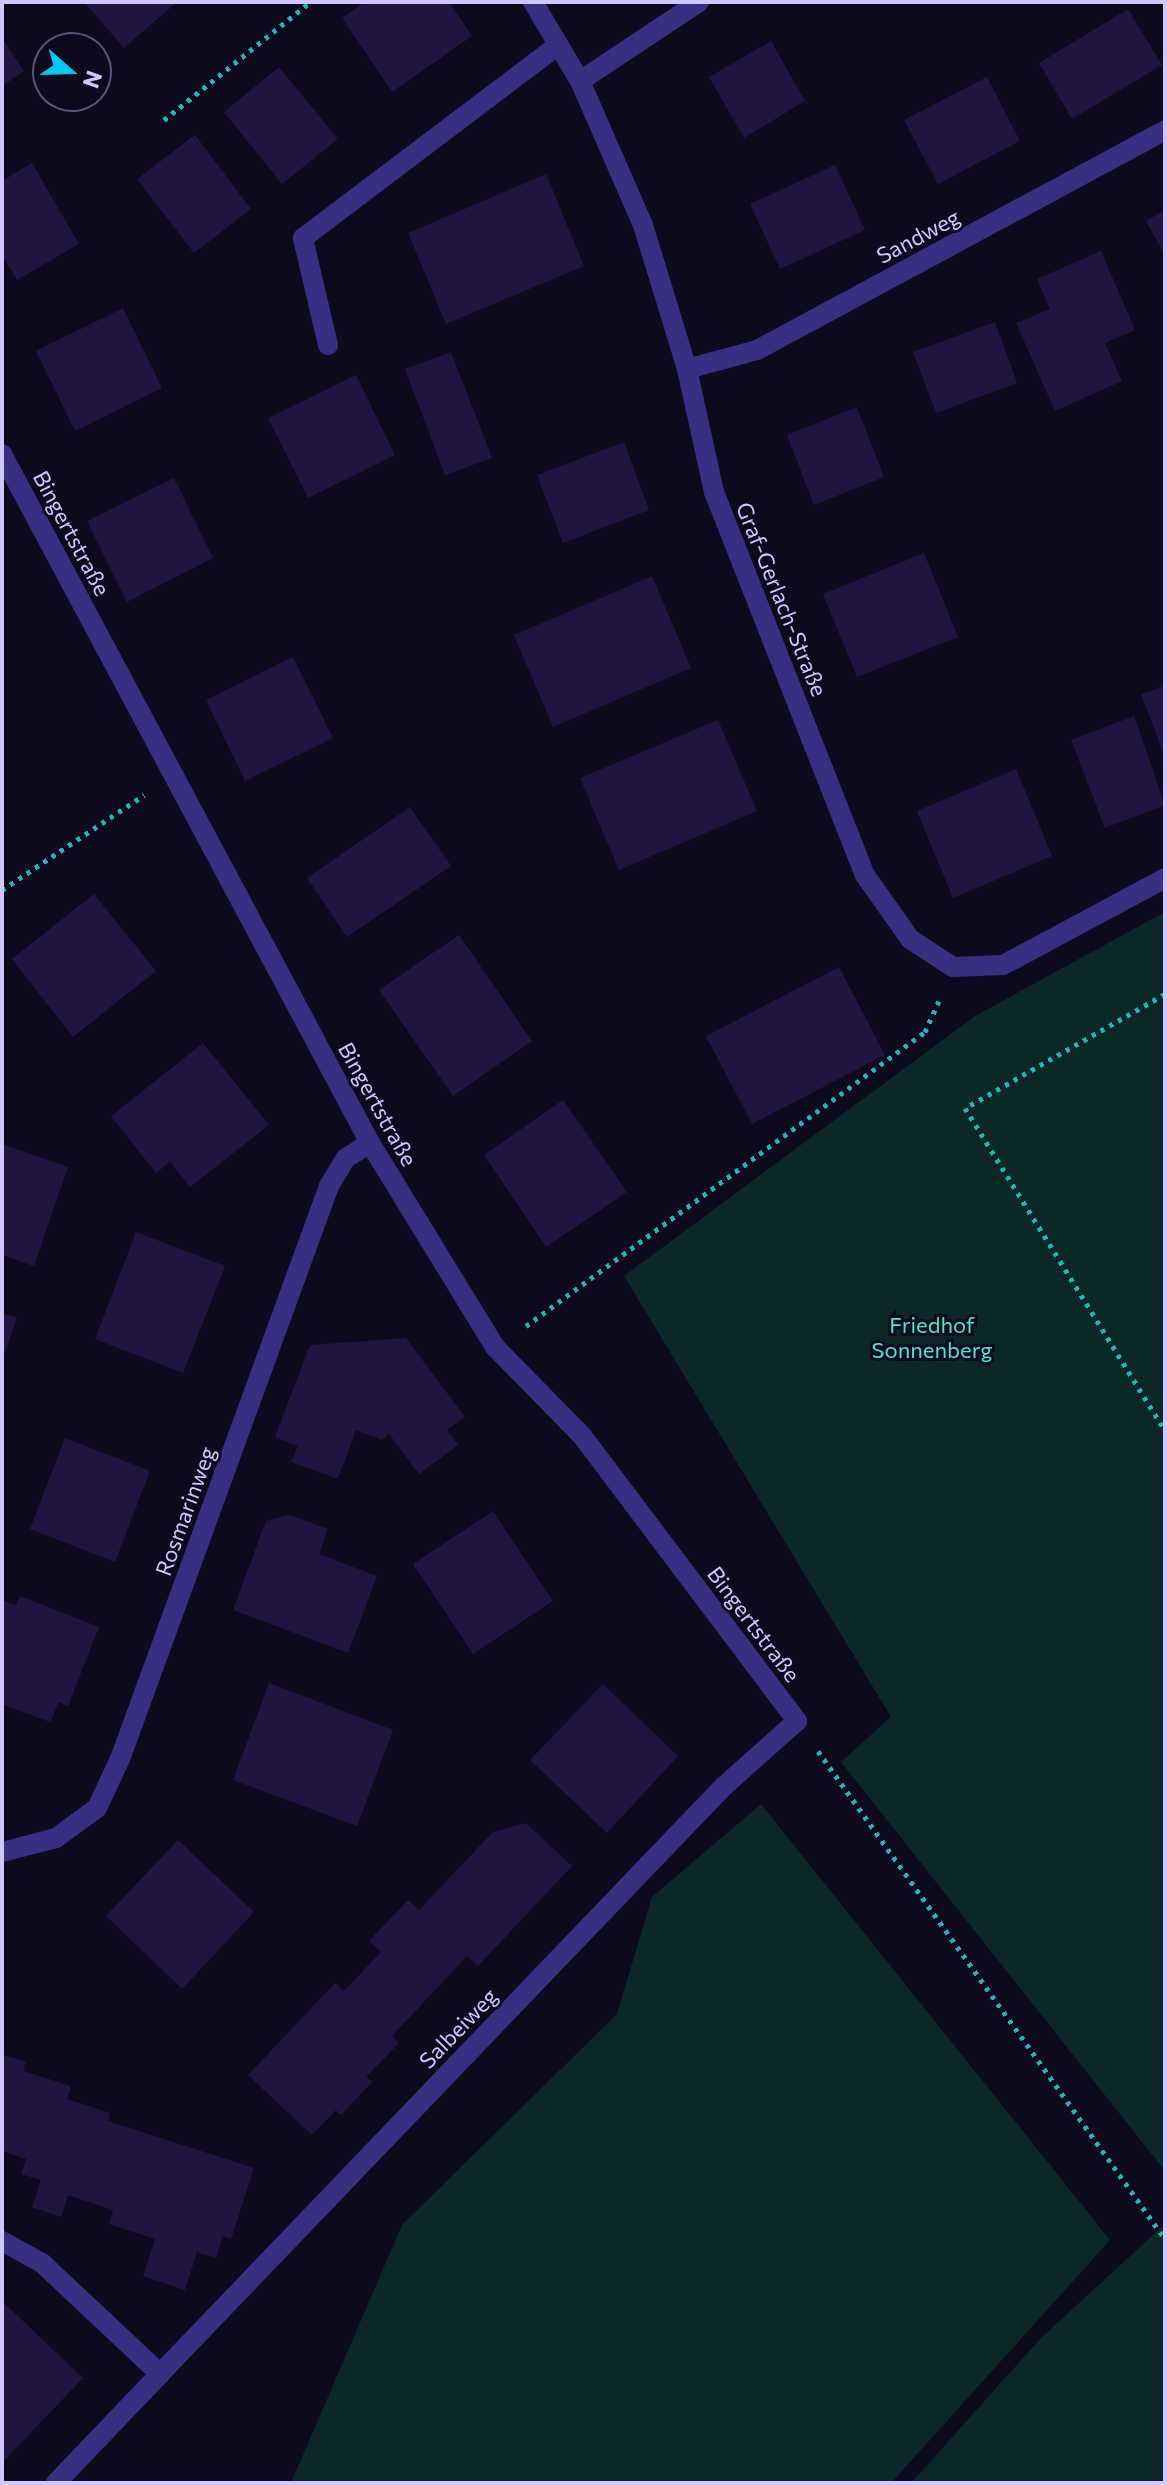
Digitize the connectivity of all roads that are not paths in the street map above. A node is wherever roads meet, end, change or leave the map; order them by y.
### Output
1 (533, 2) edge
2 (699, 2) edge
3 (558, 45) junction
4 (580, 81) junction
5 (1165, 130) edge
6 (328, 345) dead end
7 (687, 369) junction
8 (2, 454) edge
9 (1165, 878) edge
10 (370, 1143) junction
11 (797, 1721) joint
12 (2, 1852) edge
13 (2, 2241) edge
14 (160, 2374) junction
15 (56, 2483) edge

1 - 3 street, Graf-Gerlach-Straße
2 - 4 street
3 - 4 street, Graf-Gerlach-Straße
3 - 6 street
4 - 7 street, Graf-Gerlach-Straße
5 - 7 street, Sandweg
7 - 9 street, Graf-Gerlach-Straße
8 - 10 street, Bingertstraße
10 - 11 street, Bingertstraße
10 - 12 street, Rosmarinweg
11 - 14 street, Salbeiweg
13 - 14 street
14 - 15 street, Salbeiweg

